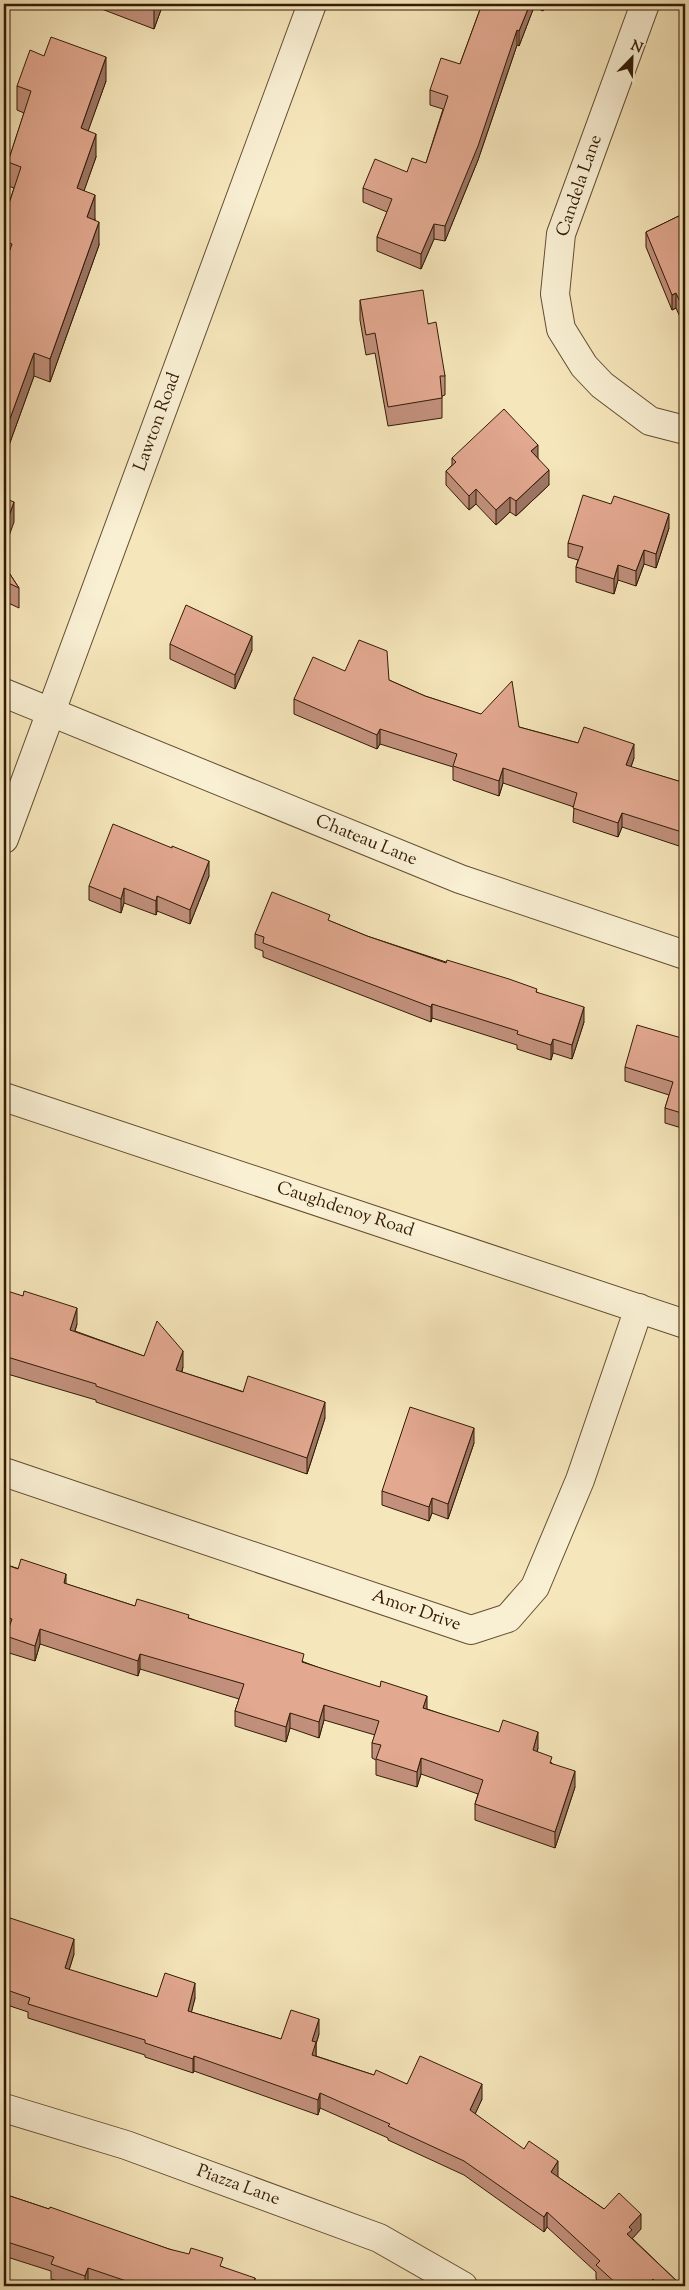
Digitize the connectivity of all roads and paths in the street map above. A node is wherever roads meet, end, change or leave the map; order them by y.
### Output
1 (312, 4) edge
2 (645, 4) edge
3 (685, 430) edge
4 (4, 693) edge
5 (51, 714) junction
6 (4, 840) edge
7 (685, 955) edge
8 (4, 1097) edge
9 (639, 1308) junction
10 (685, 1324) edge
11 (4, 1472) edge
12 (4, 2108) edge
13 (463, 2286) edge

1 - 5 street, Lawton Road
2 - 3 street, Candela Lane
4 - 5 street, Chateau Lane
5 - 6 street, Lawton Road
5 - 7 street, Chateau Lane
8 - 9 street, Caughdenoy Road
9 - 10 street, Caughdenoy Road
9 - 11 street, Amor Drive
12 - 13 street, Piazza Lane

